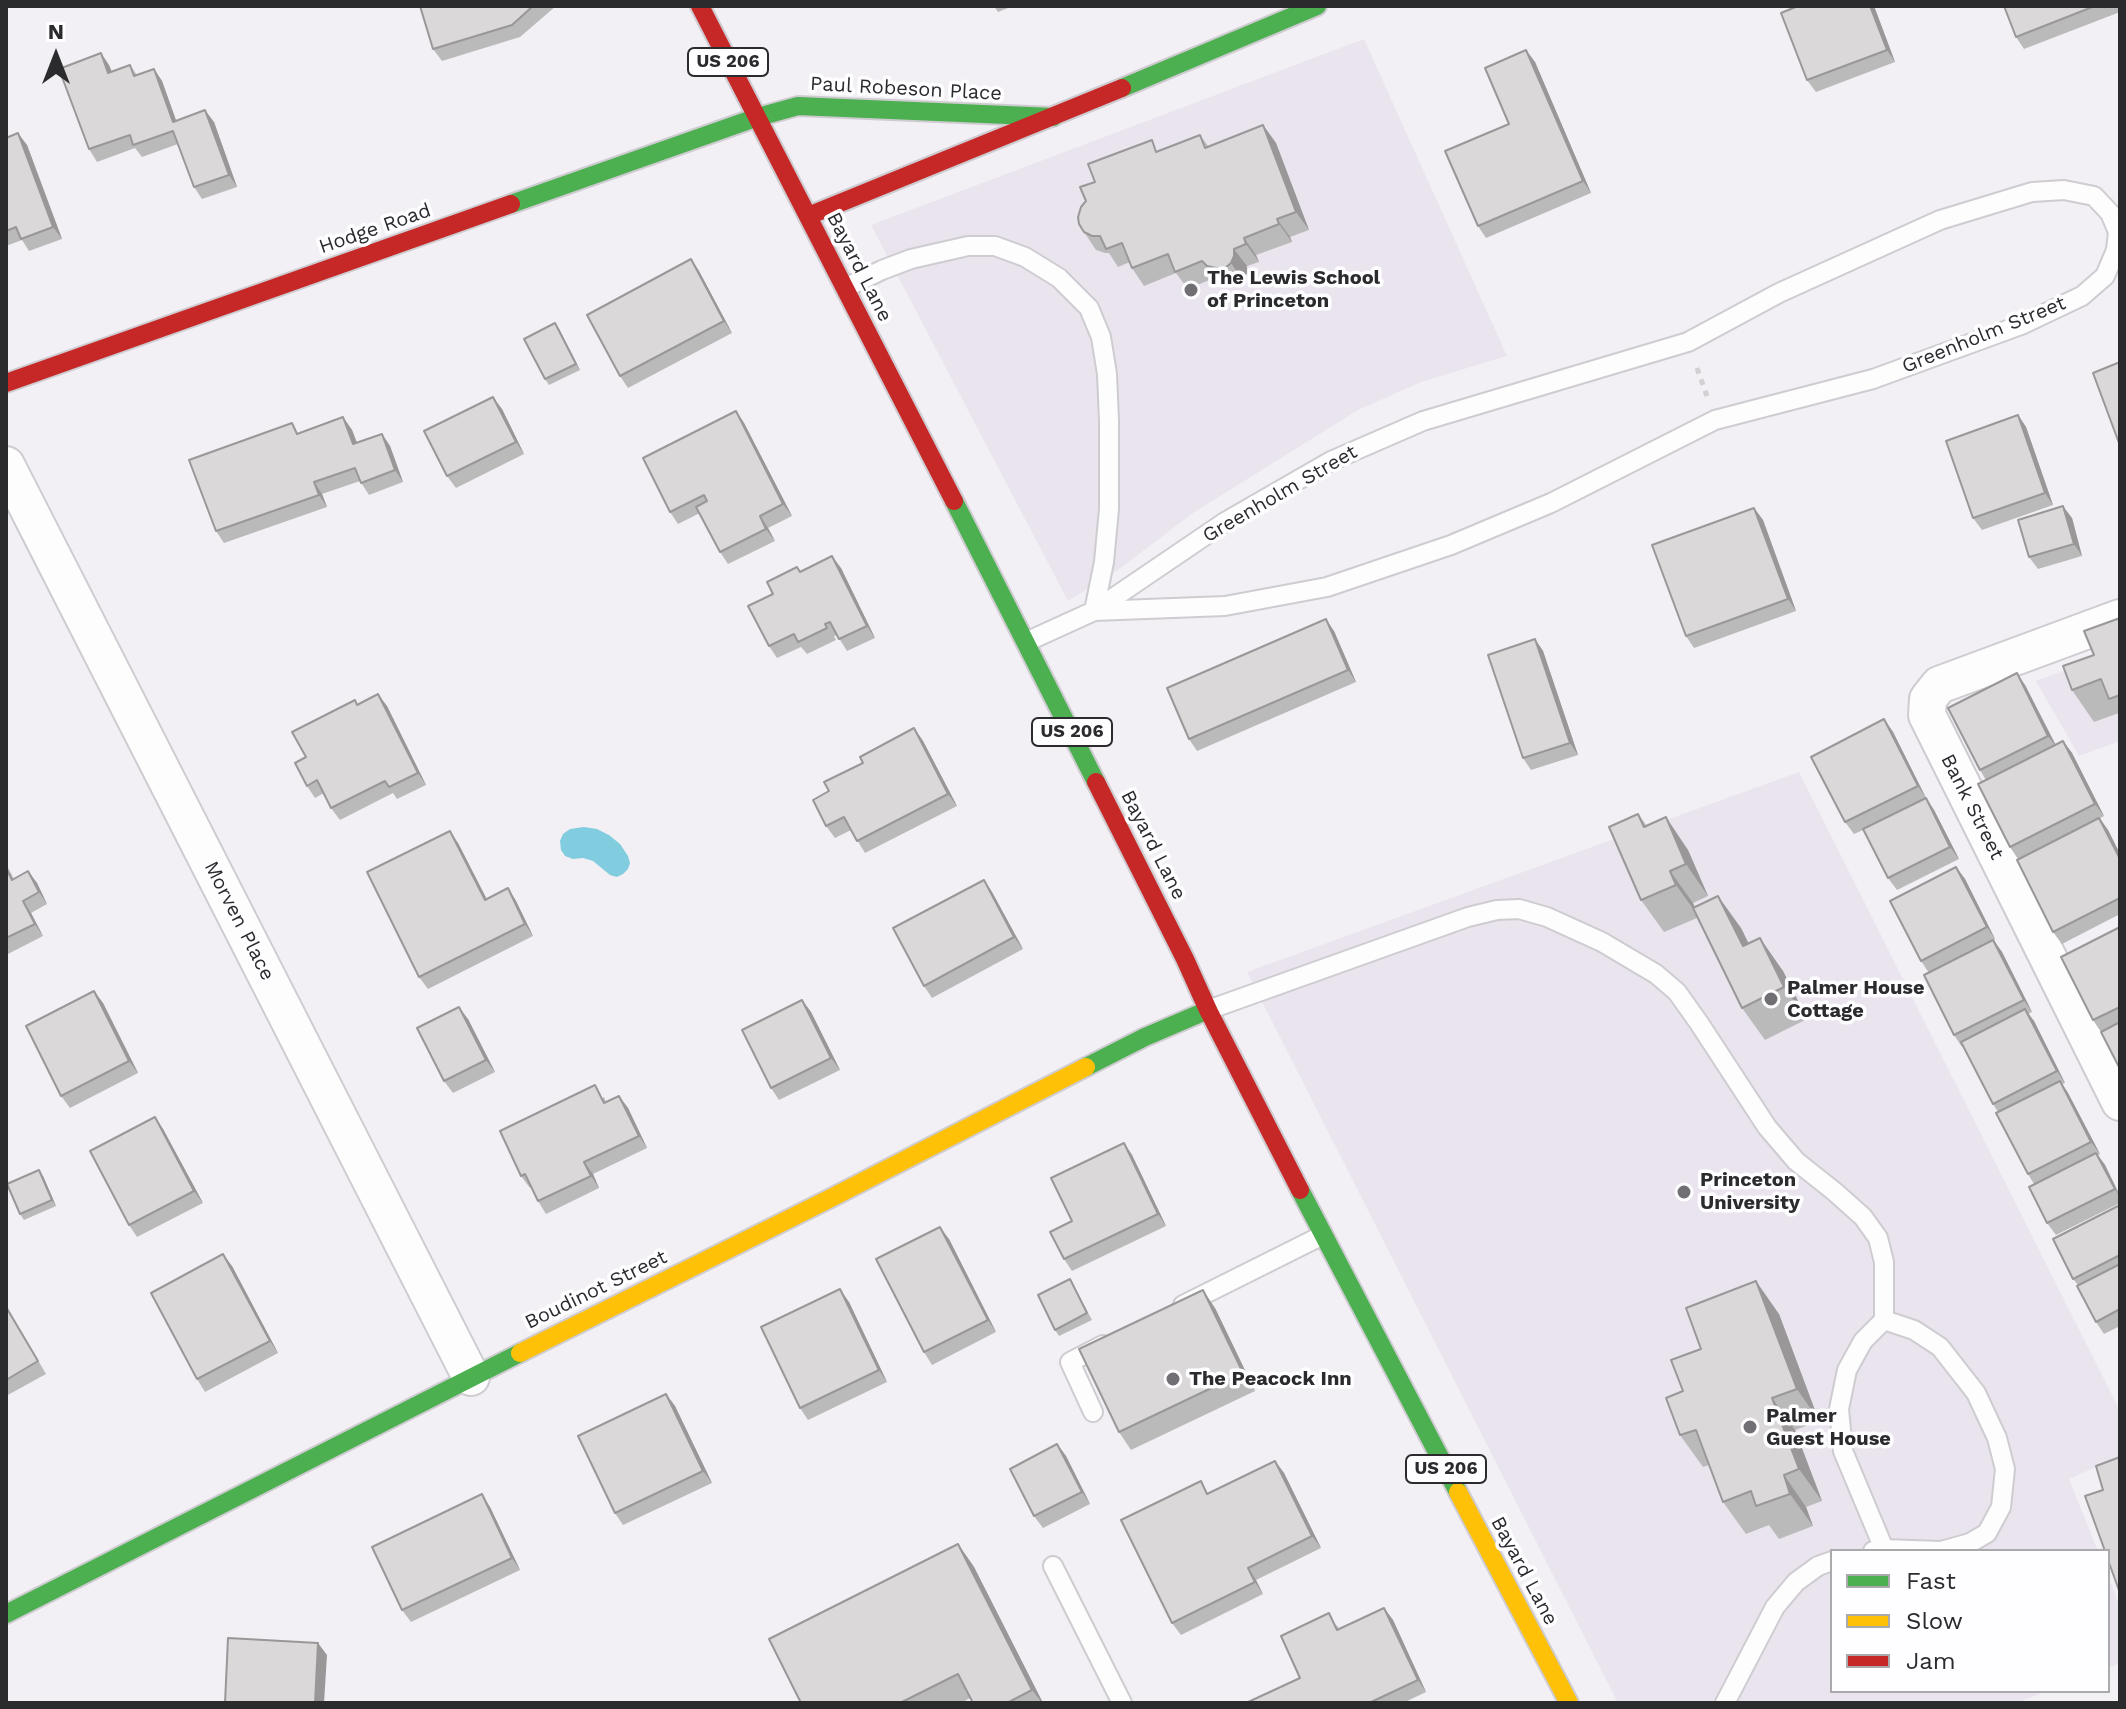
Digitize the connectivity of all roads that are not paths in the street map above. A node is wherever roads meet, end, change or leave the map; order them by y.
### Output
1 (700, 6) edge
2 (1317, 6) edge
3 (1269, 15) edge
4 (758, 117) junction
5 (1053, 117) junction
6 (808, 216) junction
7 (845, 288) junction
8 (6, 383) edge
9 (6, 465) edge
10 (1094, 611) junction
11 (2120, 618) edge
12 (1026, 642) junction
13 (1208, 1010) junction
14 (2120, 1102) edge
15 (1323, 1235) junction
16 (1166, 1313) edge
17 (1884, 1320) junction
18 (1125, 1334) edge
19 (471, 1377) junction
20 (1093, 1412) edge
21 (1879, 1549) edge
22 (1948, 1549) edge
23 (1830, 1562) edge
24 (1053, 1566) dead end
25 (6, 1614) edge
26 (1122, 1703) edge
27 (1569, 1703) edge
28 (1725, 1703) edge

1 - 4 main road, Bayard Lane / US 206
2 - 3 main road, Paul Robeson Place
3 - 5 main road, Paul Robeson Place
4 - 5 main road, Paul Robeson Place
4 - 6 main road, Bayard Lane / US 206
4 - 8 main road, Hodge Road
5 - 6 main road, Paul Robeson Place
6 - 7 main road, Bayard Lane / US 206
7 - 10 lane
7 - 12 main road, Bayard Lane / US 206
9 - 19 street, Morven Place
10 - 10 lane, Greenholm Street
10 - 12 lane, Greenholm Street
11 - 14 street, Bank Street
12 - 13 main road, Bayard Lane / US 206
13 - 15 main road, Bayard Lane / US 206
13 - 17 lane
13 - 19 main road, Boudinot Street
15 - 16 lane
15 - 27 main road, Bayard Lane / US 206
17 - 21 lane
17 - 22 lane
18 - 20 lane
19 - 25 main road, Boudinot Street
23 - 28 lane
24 - 26 lane

